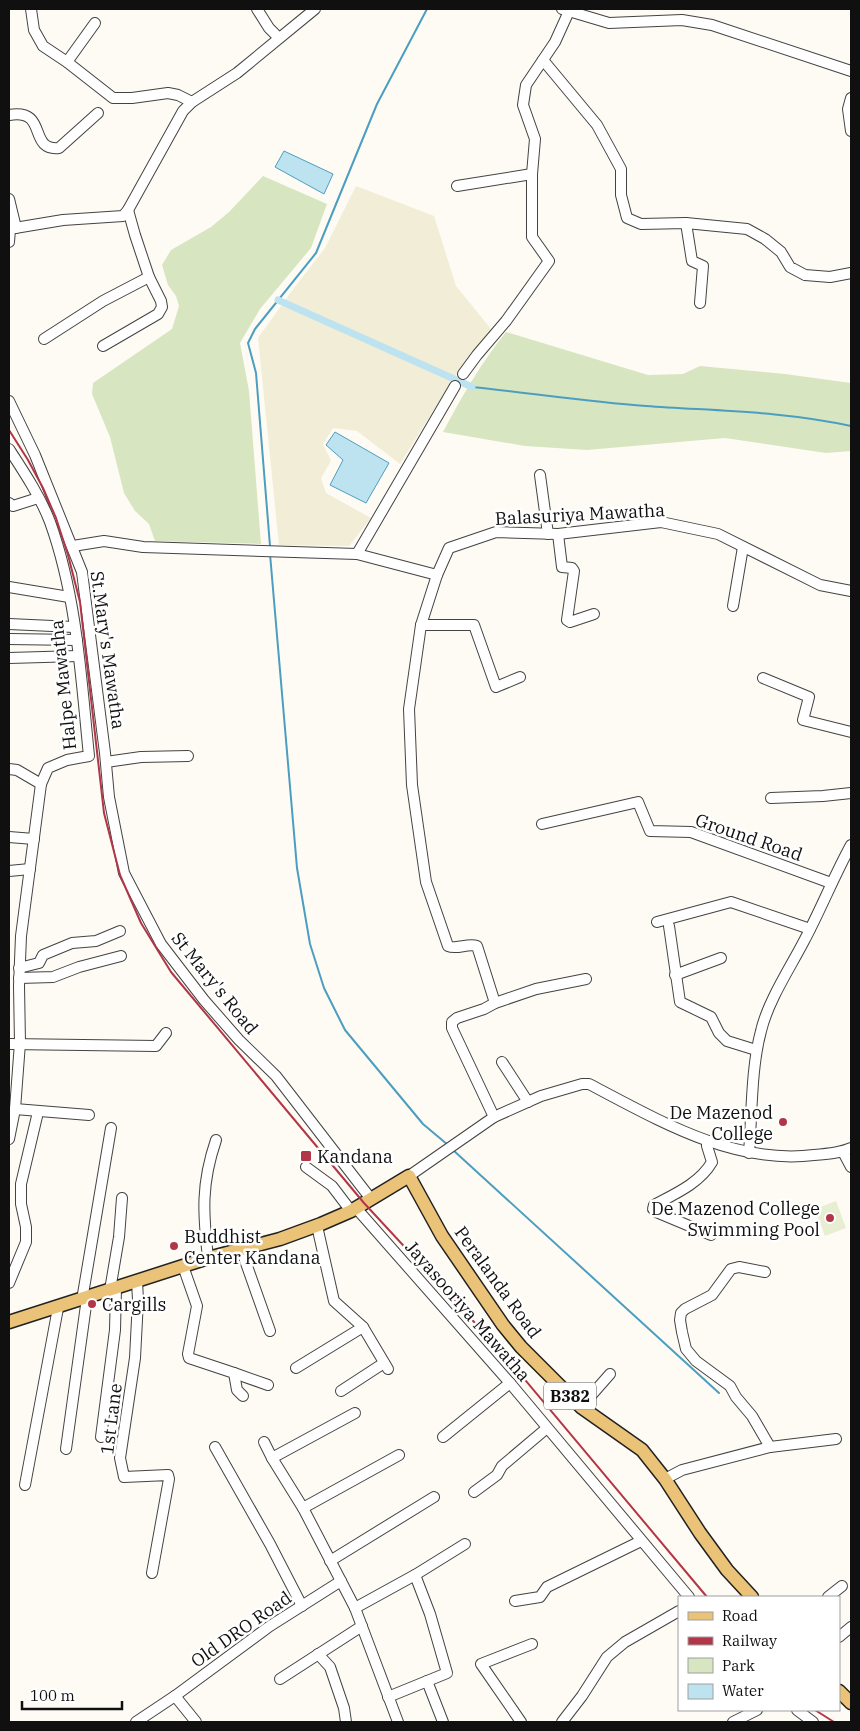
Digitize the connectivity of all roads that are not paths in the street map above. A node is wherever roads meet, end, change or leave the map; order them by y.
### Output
1 (31, 9) edge
2 (258, 9) edge
3 (315, 9) edge
4 (567, 10) edge
5 (95, 23) dead end
6 (279, 38) junction
7 (543, 60) junction
8 (67, 62) junction
9 (851, 71) edge
10 (851, 98) edge
11 (192, 102) junction
12 (98, 113) dead end
13 (9, 114) edge
14 (851, 131) edge
15 (532, 174) junction
16 (457, 186) dead end
17 (9, 199) edge
18 (128, 210) junction
19 (686, 223) junction
20 (12, 229) edge
21 (9, 242) edge
22 (851, 273) edge
23 (149, 277) junction
24 (700, 303) dead end
25 (44, 339) dead end
26 (103, 346) dead end
27 (463, 374) dead end
28 (455, 386) dead end
29 (9, 401) edge
30 (9, 449) edge
31 (540, 474) dead end
32 (38, 498) junction
33 (9, 503) edge
34 (553, 534) junction
35 (73, 546) junction
36 (743, 547) junction
37 (356, 554) junction
38 (437, 575) junction
39 (9, 587) edge
40 (851, 592) edge
41 (69, 597) junction
42 (732, 606) dead end
43 (594, 614) dead end
44 (9, 624) edge
45 (421, 624) junction
46 (74, 627) junction
47 (9, 639) edge
48 (77, 640) junction
49 (78, 656) junction
50 (9, 658) edge
51 (520, 677) dead end
52 (763, 678) dead end
53 (851, 732) edge
54 (89, 756) junction
55 (188, 756) dead end
56 (105, 758) junction
57 (9, 769) edge
58 (41, 784) junction
59 (851, 793) edge
60 (771, 798) dead end
61 (542, 824) dead end
62 (9, 836) edge
63 (34, 839) junction
64 (851, 845) edge
65 (30, 869) junction
66 (9, 871) edge
67 (831, 883) junction
68 (657, 922) dead end
69 (669, 926) dead end
70 (810, 929) junction
71 (120, 931) dead end
72 (121, 956) dead end
73 (721, 958) dead end
74 (675, 975) junction
75 (17, 976) edge
76 (586, 979) dead end
77 (14, 1000) edge
78 (495, 1003) junction
79 (166, 1032) dead end
80 (20, 1043) junction
81 (9, 1044) edge
82 (756, 1050) junction
83 (502, 1062) dead end
84 (13, 1077) edge
85 (528, 1102) junction
86 (15, 1109) junction
87 (38, 1112) junction
88 (89, 1115) dead end
89 (494, 1117) junction
90 (111, 1128) dead end
91 (9, 1139) edge
92 (216, 1140) dead end
93 (707, 1141) junction
94 (847, 1150) edge
95 (749, 1152) junction
96 (306, 1167) dead end
97 (851, 1167) edge
98 (409, 1176) junction
99 (122, 1198) dead end
100 (370, 1199) junction
101 (354, 1209) junction
102 (317, 1226) junction
103 (711, 1235) dead end
104 (241, 1249) junction
105 (208, 1258) junction
106 (183, 1266) junction
107 (766, 1272) dead end
108 (137, 1281) junction
109 (9, 1283) edge
110 (113, 1289) junction
111 (84, 1299) junction
112 (58, 1308) junction
113 (9, 1322) edge
114 (363, 1327) junction
115 (270, 1331) dead end
116 (296, 1368) dead end
117 (234, 1372) junction
118 (610, 1374) dead end
119 (510, 1383) junction
120 (268, 1385) dead end
121 (341, 1391) dead end
122 (243, 1396) dead end
123 (581, 1407) junction
124 (355, 1413) dead end
125 (547, 1428) junction
126 (101, 1437) dead end
127 (443, 1437) dead end
128 (836, 1439) dead end
129 (264, 1442) dead end
130 (215, 1447) dead end
131 (770, 1447) junction
132 (66, 1449) dead end
133 (399, 1455) dead end
134 (272, 1458) junction
135 (665, 1479) junction
136 (25, 1485) dead end
137 (474, 1492) dead end
138 (434, 1497) dead end
139 (303, 1508) junction
140 (641, 1541) junction
141 (465, 1544) dead end
142 (330, 1561) junction
143 (152, 1573) dead end
144 (415, 1575) junction
145 (343, 1585) junction
146 (842, 1586) dead end
147 (688, 1596) edge
148 (751, 1596) edge
149 (829, 1596) edge
150 (515, 1601) dead end
151 (302, 1606) junction
152 (355, 1608) junction
153 (678, 1612) edge
154 (362, 1626) junction
155 (851, 1627) edge
156 (840, 1635) edge
157 (532, 1644) dead end
158 (318, 1654) junction
159 (280, 1678) dead end
160 (427, 1681) junction
161 (840, 1692) edge
162 (175, 1696) junction
163 (388, 1697) junction
164 (851, 1703) edge
165 (755, 1711) edge
166 (798, 1711) edge
167 (136, 1722) edge
168 (196, 1722) edge
169 (346, 1722) edge
170 (398, 1722) edge
171 (443, 1722) edge
172 (521, 1722) edge
173 (562, 1722) edge
174 (733, 1722) edge
175 (813, 1722) edge

1 - 8 street
2 - 6 street
3 - 6 street
4 - 7 street
4 - 9 street
5 - 8 street
6 - 11 street
7 - 15 street
7 - 19 street
8 - 11 street
10 - 14 street
11 - 18 street
12 - 13 street
15 - 16 street
15 - 27 street
17 - 20 street
18 - 20 street
18 - 23 street
19 - 22 street
19 - 24 street
20 - 21 street
23 - 25 street
23 - 26 street
28 - 37 street
29 - 35 street, St.Mary's Mawatha
30 - 32 street, Halpe Mawatha
31 - 34 street
32 - 33 street
32 - 41 street, Halpe Mawatha
34 - 36 street, Balasuriya Mawatha
34 - 38 street, Balasuriya Mawatha
34 - 43 street
35 - 37 street
35 - 56 street, St.Mary's Mawatha
36 - 40 street, Balasuriya Mawatha
36 - 42 street
37 - 38 street
38 - 45 street, Balasuriya Mawatha
39 - 41 street
41 - 46 street, Halpe Mawatha
44 - 46 street
45 - 51 street
45 - 78 street, Balasuriya Mawatha
46 - 48 street, Halpe Mawatha
47 - 48 street
48 - 49 street, Halpe Mawatha
49 - 50 street
49 - 54 street, Halpe Mawatha
52 - 53 street
54 - 56 street, St.Mary's Mawatha
54 - 58 street, Halpe Mawatha
55 - 56 street
56 - 100 street, St Mary's Road
57 - 58 street
58 - 63 street, Halpe Mawatha
59 - 60 street
61 - 67 street, Ground Road
62 - 63 street
63 - 65 street, Halpe Mawatha
64 - 67 street
65 - 66 street
65 - 75 street, Halpe Mawatha
67 - 70 street
68 - 70 street
69 - 74 street
70 - 82 street
71 - 75 street
72 - 75 street
73 - 74 street
74 - 82 street
75 - 77 street, Halpe Mawatha
76 - 78 street
77 - 80 street, Halpe Mawatha
78 - 89 street
79 - 80 street
80 - 81 street
80 - 84 street, Halpe Mawatha
82 - 95 street
83 - 85 street
84 - 86 street, Halpe Mawatha
85 - 89 street
85 - 93 street
86 - 87 street
86 - 91 street, Halpe Mawatha
87 - 88 street
87 - 109 street
89 - 98 street
90 - 111 street
92 - 105 street
93 - 95 street
93 - 103 street
94 - 95 street
94 - 97 street
96 - 101 street, Jayasooriya Mawatha
98 - 100 main road
98 - 123 main road, Peralanda Road / B382
99 - 110 street
100 - 101 main road
101 - 102 main road
101 - 119 street, Jayasooriya Mawatha
102 - 104 main road
102 - 114 street
104 - 105 main road
104 - 115 street
105 - 106 main road
106 - 108 main road
106 - 117 street
107 - 131 street
108 - 110 main road
108 - 143 street, 1st Lane
110 - 111 main road
110 - 126 street
111 - 112 main road
111 - 132 street
112 - 113 main road
112 - 136 street
114 - 116 street
114 - 121 street
117 - 120 street
117 - 122 street
118 - 123 street
119 - 125 street, Jayasooriya Mawatha
119 - 127 street
123 - 135 main road, Peralanda Road / B382
124 - 134 street
125 - 137 street
125 - 140 street, Jayasooriya Mawatha
128 - 131 street
129 - 134 street
130 - 151 street
131 - 135 street
133 - 139 street
134 - 139 street
135 - 148 main road, Peralanda Road / B382
138 - 142 street
139 - 142 street
140 - 147 street, Jayasooriya Mawatha
140 - 150 street
141 - 144 street
142 - 145 street
144 - 152 street
144 - 160 street
145 - 151 street, Old DRO Road
145 - 152 street
146 - 149 street
151 - 162 street, Old DRO Road
152 - 154 street
153 - 173 street
154 - 158 street
154 - 163 street
155 - 156 street
157 - 172 street
158 - 159 street
158 - 169 street
160 - 163 street
160 - 171 street
161 - 164 main road
162 - 167 street, Old DRO Road
162 - 168 street
163 - 170 street
165 - 174 street
166 - 175 street

